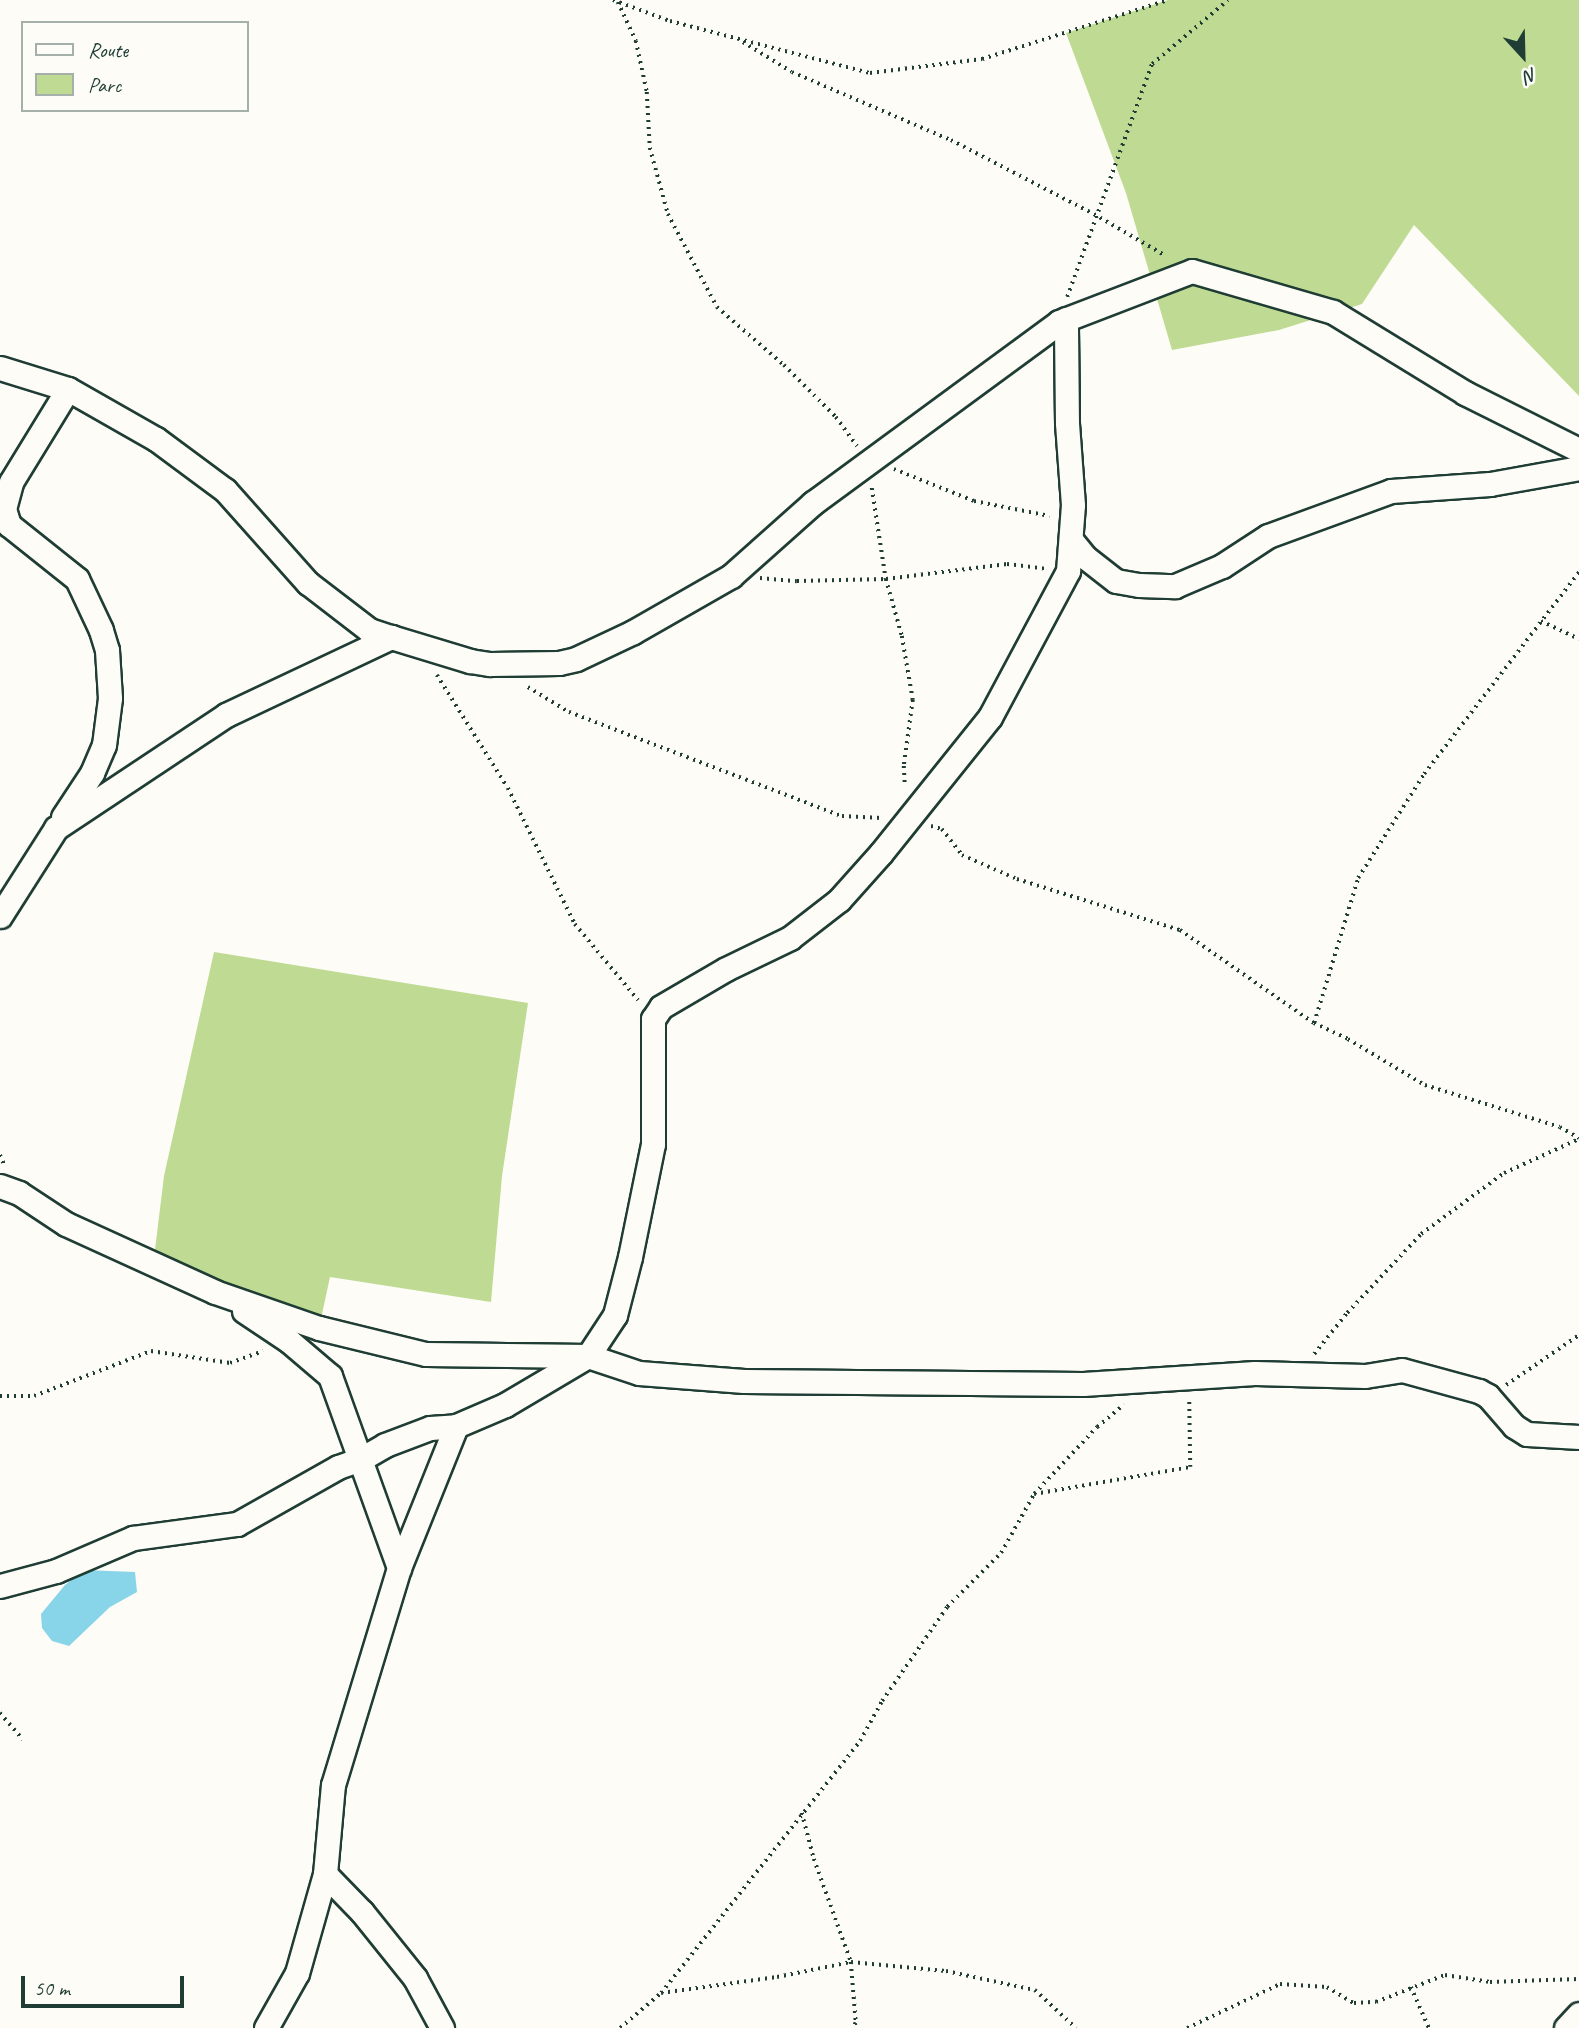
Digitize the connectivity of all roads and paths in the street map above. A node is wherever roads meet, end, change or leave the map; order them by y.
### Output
1 (1168, 0) edge
2 (1228, 0) edge
3 (615, 1) edge
4 (737, 39) junction
5 (1094, 214) junction
6 (1192, 271) junction
7 (1066, 319) junction
8 (0, 368) edge
9 (68, 389) junction
10 (1579, 450) edge
11 (869, 461) junction
12 (1579, 468) edge
13 (1072, 541) junction
14 (1068, 571) junction
15 (1579, 572) edge
16 (731, 576) junction
17 (886, 579) junction
18 (1541, 621) junction
19 (391, 637) junction
20 (1579, 639) edge
21 (417, 643) junction
22 (524, 685) dead end
23 (907, 818) junction
24 (56, 828) junction
25 (0, 916) edge
26 (653, 1019) junction
27 (1314, 1023) junction
28 (1579, 1138) edge
29 (0, 1186) edge
30 (215, 1292) junction
31 (1579, 1335) edge
32 (289, 1341) junction
33 (589, 1356) junction
34 (1300, 1372) junction
35 (1188, 1377) junction
36 (0, 1396) edge
37 (1488, 1396) junction
38 (1125, 1403) dead end
39 (456, 1426) junction
40 (1579, 1437) edge
41 (361, 1459) junction
42 (1034, 1494) junction
43 (399, 1568) junction
44 (0, 1586) edge
45 (0, 1713) edge
46 (23, 1739) dead end
47 (802, 1813) junction
48 (325, 1874) junction
49 (851, 1962) junction
50 (1579, 1979) edge
51 (1410, 1987) junction
52 (661, 1993) junction
53 (1579, 2014) edge
54 (266, 2028) edge
55 (442, 2028) edge
56 (620, 2028) edge
57 (853, 2028) edge
58 (1076, 2028) edge
59 (1187, 2028) edge
60 (1429, 2028) edge
61 (1566, 2028) edge

1 - 4 path
2 - 5 path
3 - 4 path
3 - 11 path
4 - 5 path
5 - 6 path
5 - 7 path
6 - 7 street
6 - 10 street
7 - 11 street
7 - 13 street
8 - 9 street
9 - 19 street
9 - 24 street
11 - 13 path
11 - 16 street
11 - 17 path
12 - 13 street
13 - 14 street
14 - 17 path
14 - 23 street
15 - 18 path
16 - 17 path
16 - 21 street
17 - 23 path
18 - 20 path
18 - 27 path
19 - 21 street
19 - 24 street
21 - 26 path
22 - 23 path
23 - 26 street
23 - 27 path
24 - 25 street
26 - 33 street
27 - 28 path
28 - 34 path
29 - 30 street
30 - 32 street
30 - 33 street
31 - 37 path
32 - 36 path
32 - 41 street
33 - 35 street
33 - 39 street
34 - 35 street
34 - 37 street
35 - 42 path
37 - 40 street
38 - 42 path
39 - 41 street
39 - 43 street
41 - 43 street
41 - 44 street
42 - 47 path
43 - 48 street
45 - 46 path
47 - 49 path
47 - 52 path
48 - 54 street
48 - 55 street
49 - 52 path
49 - 57 path
49 - 58 path
50 - 51 path
51 - 59 path
51 - 60 path
52 - 56 path
53 - 61 street

